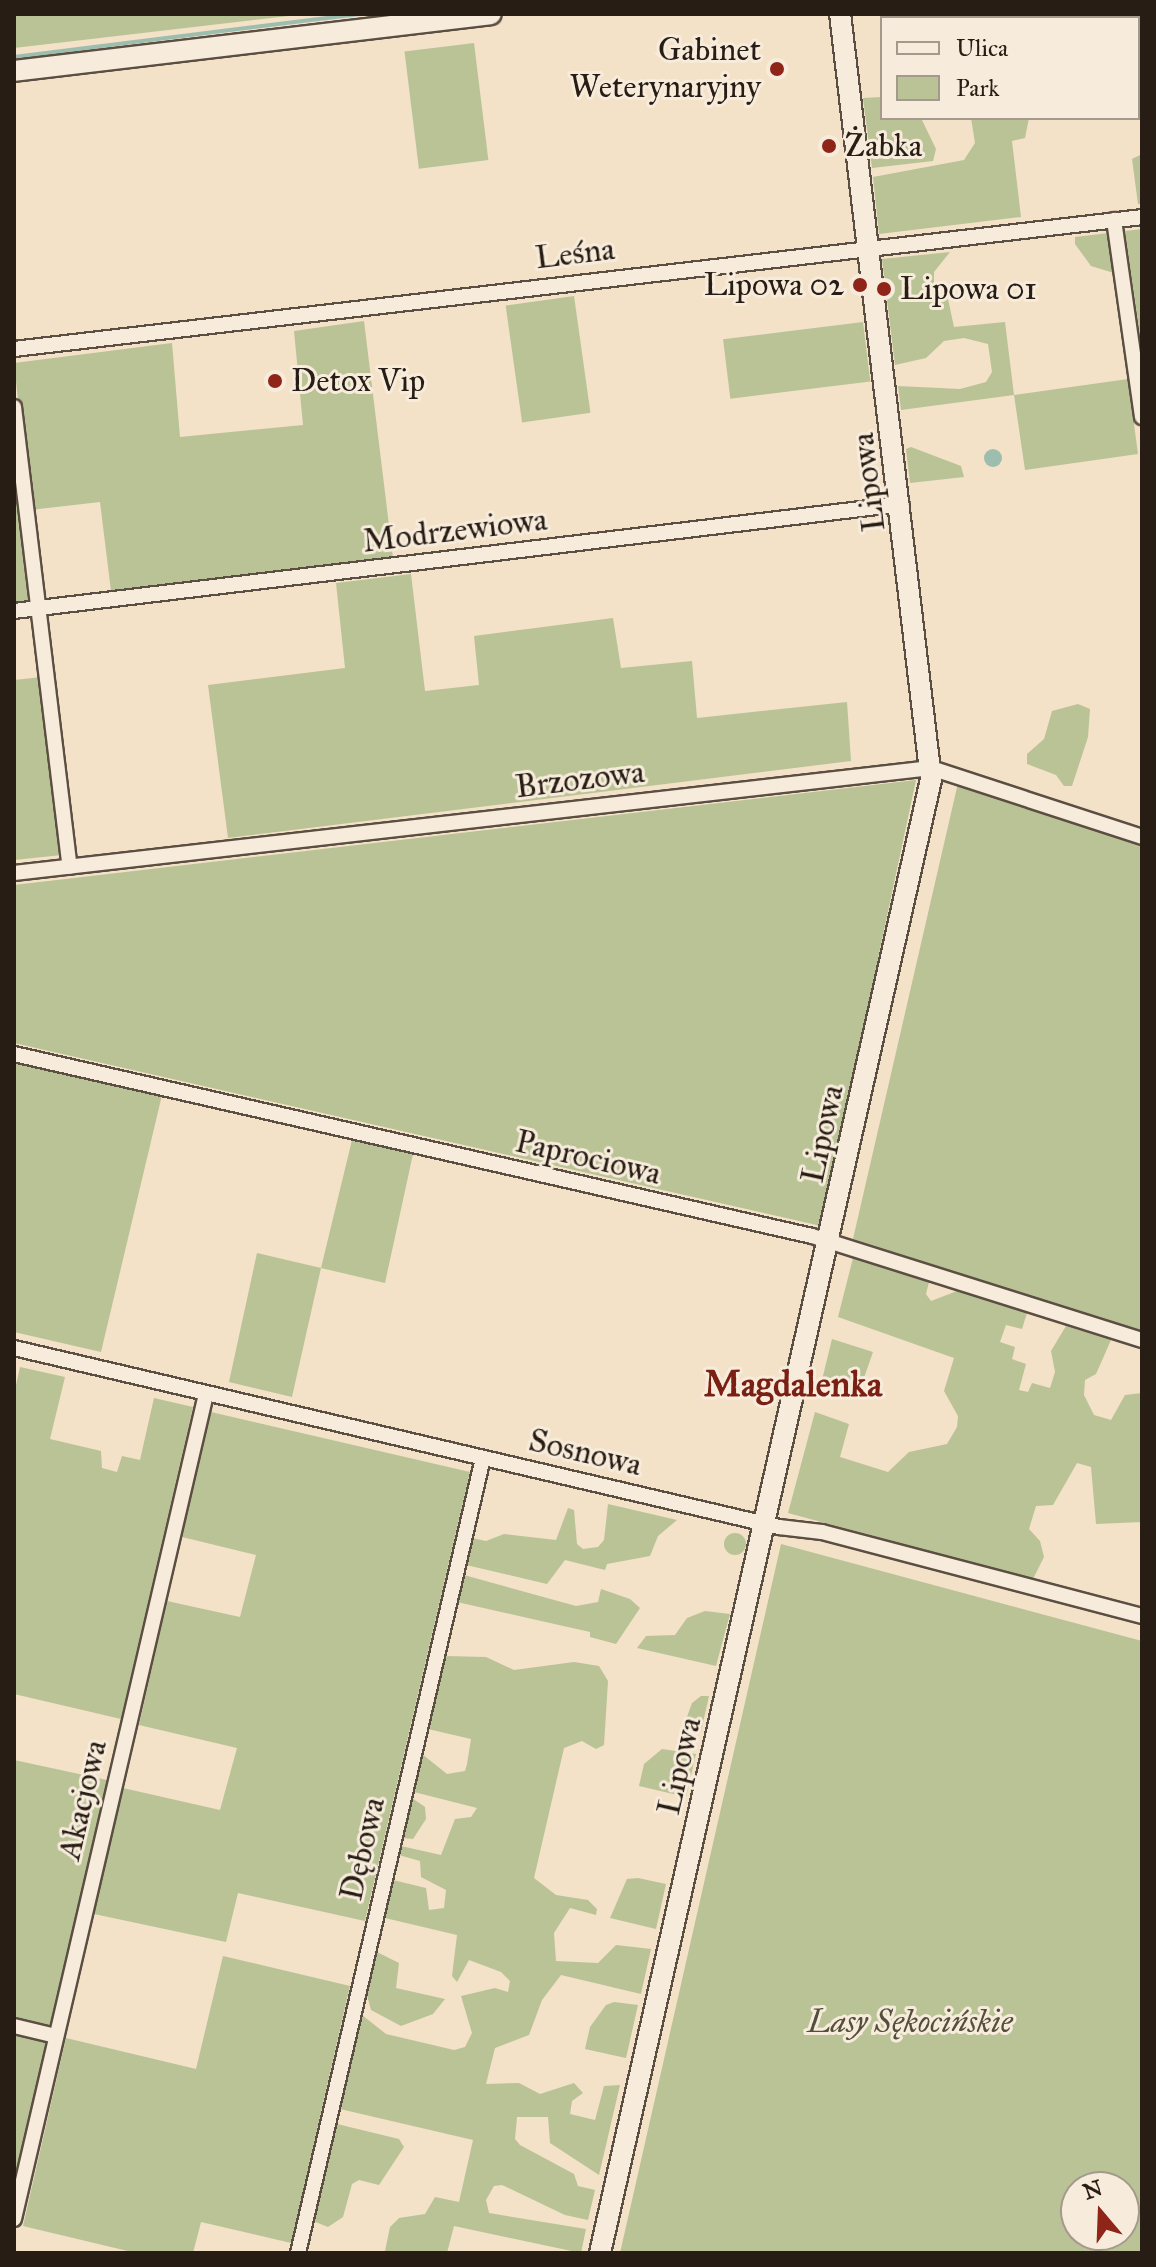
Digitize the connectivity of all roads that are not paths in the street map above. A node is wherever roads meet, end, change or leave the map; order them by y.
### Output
1 (491, 14) edge
2 (840, 14) edge
3 (14, 71) edge
4 (1142, 217) edge
5 (1114, 220) junction
6 (869, 248) junction
7 (14, 349) edge
8 (14, 407) edge
9 (1142, 417) edge
10 (902, 504) junction
11 (38, 608) junction
12 (14, 611) edge
13 (931, 768) junction
14 (1142, 836) edge
15 (70, 867) junction
16 (14, 873) edge
17 (14, 1054) edge
18 (830, 1241) junction
19 (1142, 1340) edge
20 (14, 1348) edge
21 (206, 1394) junction
22 (483, 1458) junction
23 (767, 1524) junction
24 (1142, 1616) edge
25 (14, 2026) edge
26 (56, 2036) junction
27 (14, 2219) edge
28 (298, 2253) edge
29 (600, 2253) edge

1 - 3 street
2 - 6 street, Lipowa
4 - 5 street, Leśna
5 - 6 street, Leśna
5 - 9 street
6 - 7 street, Leśna
6 - 10 street, Lipowa
8 - 11 street
10 - 11 street, Modrzewiowa
10 - 13 street, Lipowa
11 - 12 street, Modrzewiowa
11 - 15 street
13 - 14 street, Brzozowa
13 - 15 street, Brzozowa
13 - 18 street, Lipowa
15 - 16 street, Brzozowa
17 - 18 street, Paprociowa
18 - 19 street, Paprociowa
18 - 23 street, Lipowa
20 - 21 street, Sosnowa
21 - 22 street, Sosnowa
21 - 26 street, Akacjowa
22 - 23 street, Sosnowa
22 - 28 street, Dębowa
23 - 24 street, Sosnowa
23 - 29 street, Lipowa
25 - 26 street
26 - 27 street, Akacjowa

